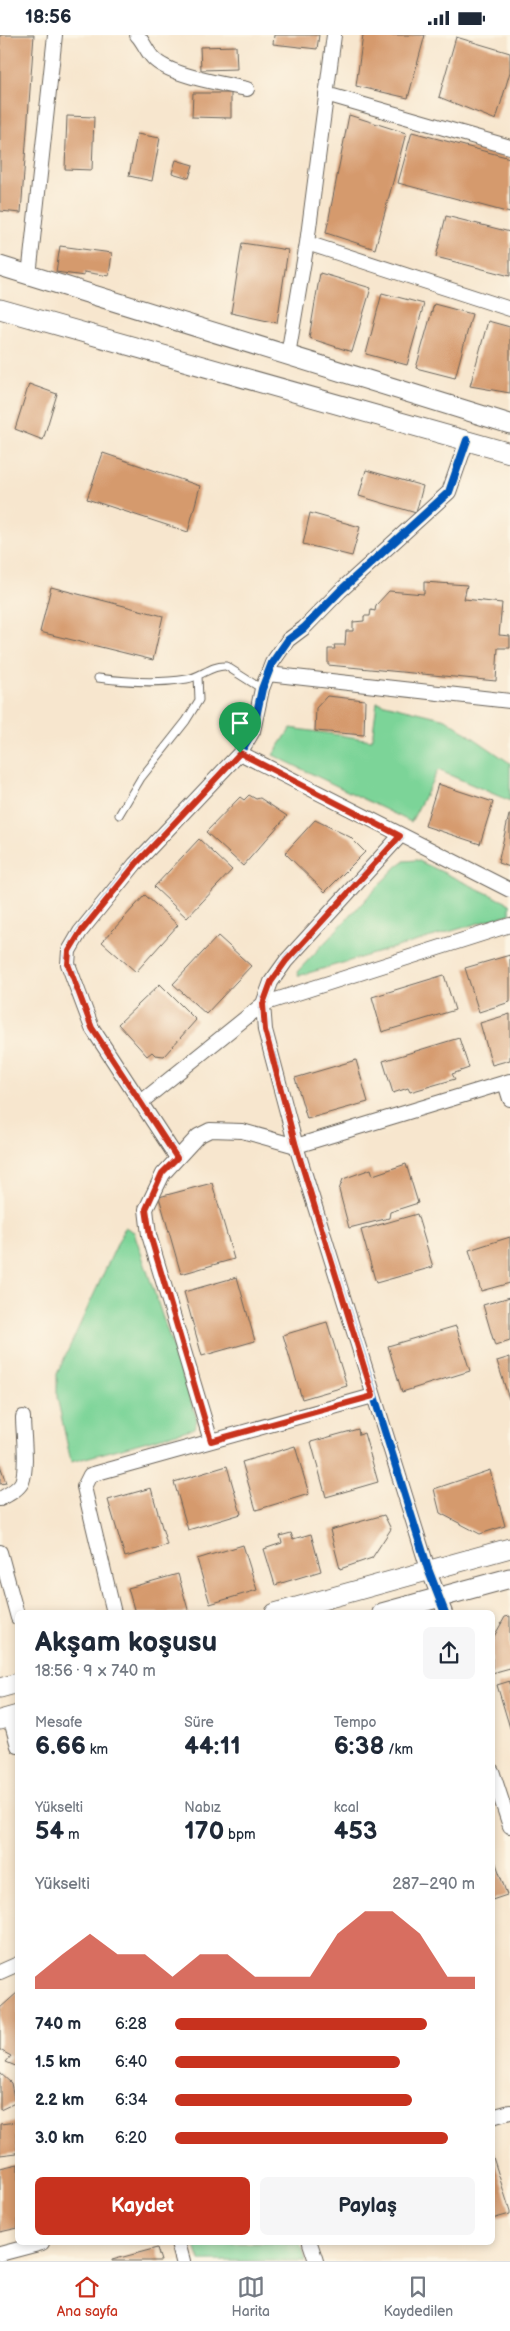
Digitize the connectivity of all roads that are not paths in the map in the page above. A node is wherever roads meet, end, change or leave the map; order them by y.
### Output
1 (55, 35) edge
2 (137, 35) edge
3 (334, 35) edge
4 (247, 89) dead end
5 (326, 94) junction
6 (510, 147) edge
7 (307, 243) junction
8 (0, 267) edge
9 (29, 276) junction
10 (0, 309) edge
11 (510, 309) edge
12 (288, 355) junction
13 (509, 422) edge
14 (467, 440) junction
15 (510, 453) edge
16 (268, 674) junction
17 (198, 676) junction
18 (98, 678) dead end
19 (262, 689) junction
20 (510, 701) edge
21 (240, 753) junction
22 (119, 815) dead end
23 (400, 836) junction
24 (510, 890) edge
25 (510, 925) edge
26 (263, 1004) junction
27 (508, 1082) edge
28 (510, 1099) edge
29 (140, 1103) junction
30 (296, 1146) junction
31 (177, 1158) junction
32 (373, 1396) junction
33 (23, 1417) dead end
34 (211, 1441) junction
35 (0, 1499) edge
36 (510, 1547) edge
37 (0, 1552) edge
38 (428, 1569) junction
39 (510, 1578) edge
40 (442, 1605) edge
41 (16, 1610) edge
42 (113, 1610) edge
43 (284, 1610) edge
44 (404, 1610) edge
45 (15, 1684) edge
46 (0, 1688) edge
47 (9, 1717) edge
48 (15, 1737) edge
49 (495, 1788) edge
50 (498, 1804) edge
51 (510, 1826) edge
52 (15, 1965) edge
53 (0, 1972) edge
54 (510, 2112) edge
55 (495, 2116) edge
56 (34, 2245) edge
57 (179, 2245) edge
58 (311, 2245) edge
59 (0, 2254) edge
60 (183, 2261) edge
61 (316, 2261) edge

1 - 9 street
2 - 4 street
3 - 5 street
5 - 6 street
5 - 7 street
7 - 11 street
7 - 12 street
8 - 9 main road
9 - 12 main road
10 - 14 main road
12 - 13 main road
14 - 15 main road
14 - 16 street
16 - 19 street
16 - 20 street
17 - 18 lane
17 - 19 lane
17 - 22 lane
19 - 21 street
21 - 23 street
21 - 29 street
23 - 24 street
23 - 26 street
25 - 26 street
26 - 29 street
26 - 30 street
27 - 28 street
27 - 30 street
29 - 31 street
30 - 31 street
30 - 32 street
31 - 34 street
32 - 34 street
32 - 38 street
33 - 35 street
34 - 42 street
36 - 38 main road
37 - 41 street
38 - 40 street
38 - 43 main road
39 - 40 main road
40 - 44 main road
45 - 46 main road
47 - 48 street
49 - 50 street
50 - 51 street
52 - 53 street
54 - 55 street
56 - 59 street
57 - 60 street
58 - 61 street

